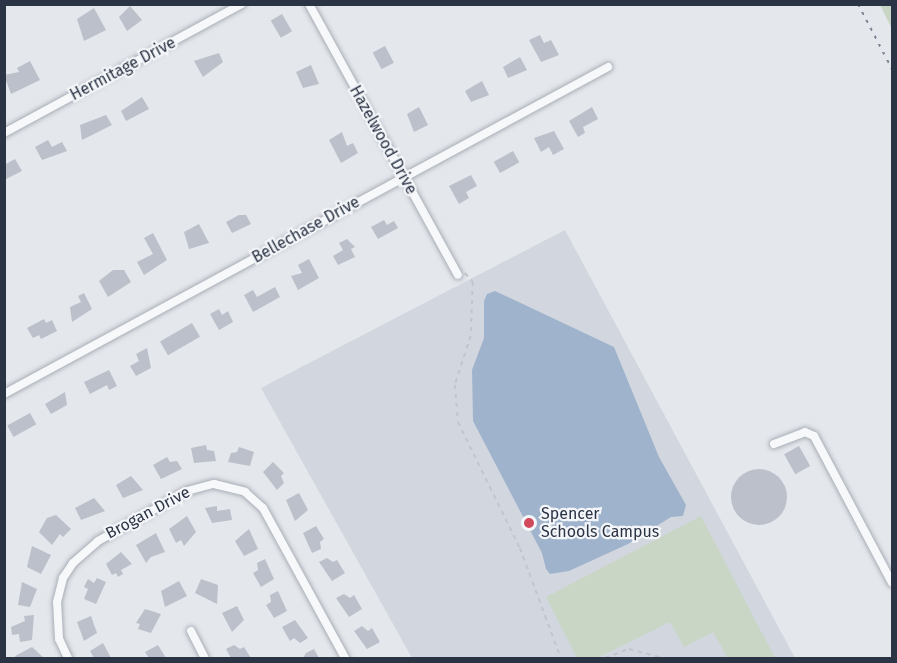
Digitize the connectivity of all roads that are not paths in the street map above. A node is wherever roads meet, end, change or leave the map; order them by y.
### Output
1 (242, 4) edge
2 (309, 4) edge
3 (608, 68) dead end
4 (4, 133) edge
5 (403, 177) junction
6 (458, 275) road end
7 (4, 394) edge
8 (774, 444) dead end
9 (892, 583) edge
10 (191, 632) dead end
11 (68, 658) edge
12 (206, 658) edge
13 (345, 658) edge

1 - 4 street, Hermitage Drive
2 - 5 street, Hazelwood Drive
3 - 5 street, Bellechase Drive
5 - 6 street, Hazelwood Drive
5 - 7 street, Bellechase Drive
8 - 9 street
10 - 12 street
11 - 13 street, Brogan Drive

